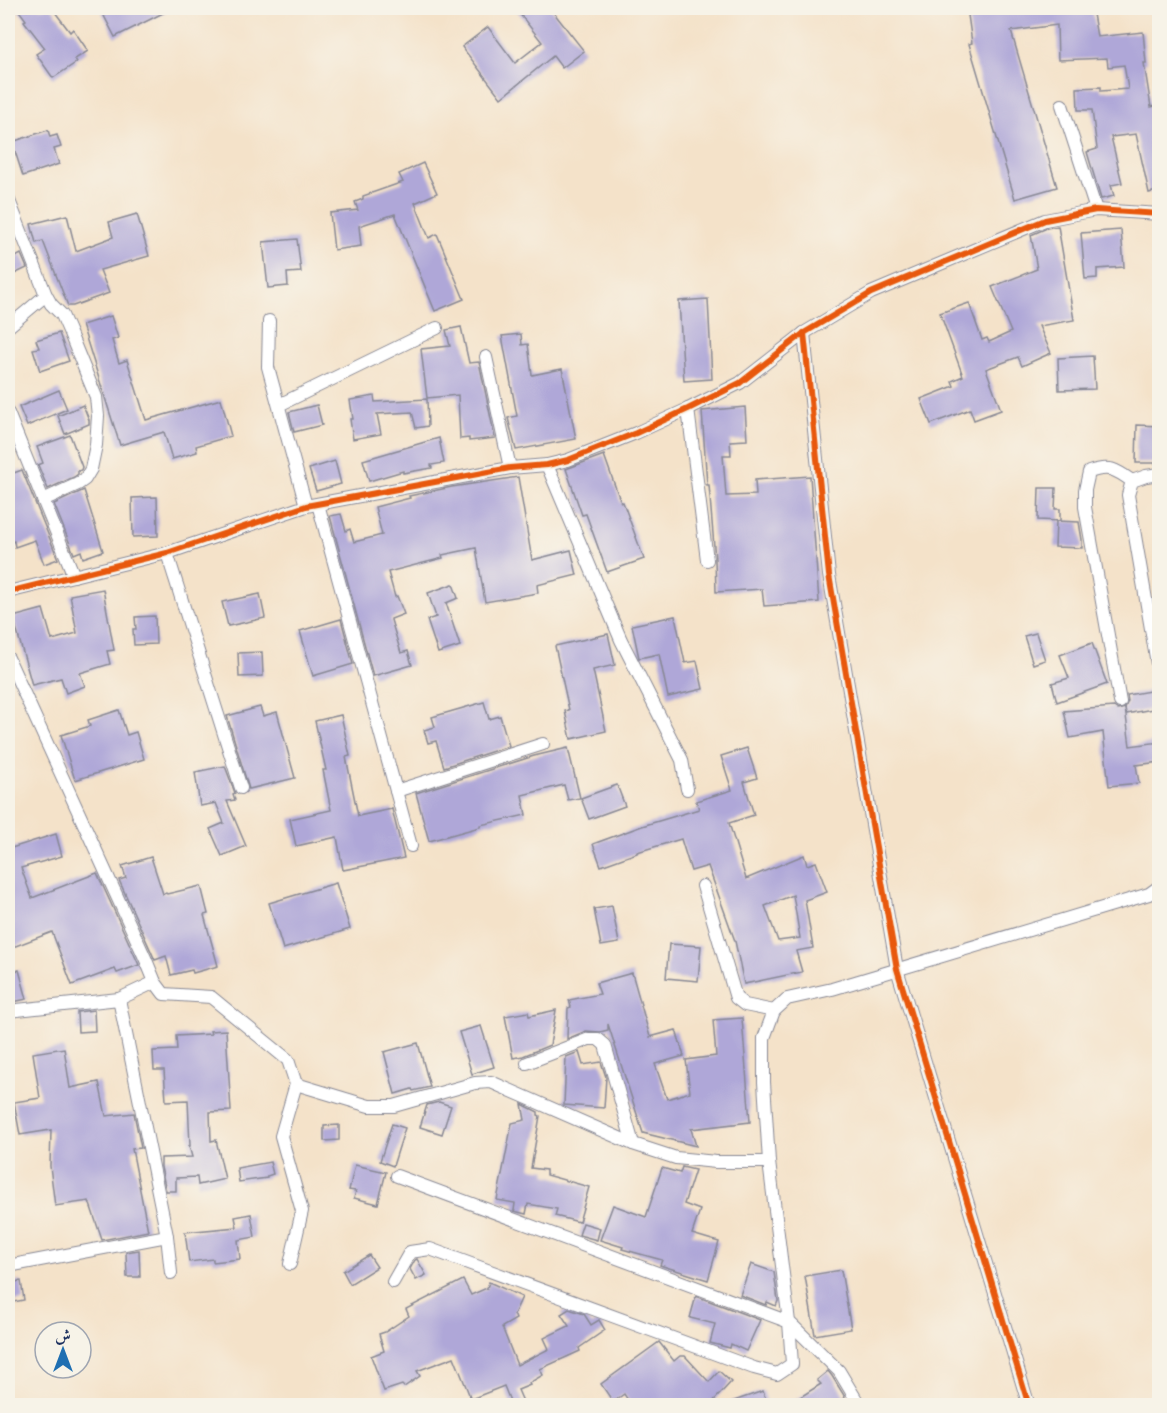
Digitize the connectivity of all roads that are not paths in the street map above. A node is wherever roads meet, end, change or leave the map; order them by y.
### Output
1 (1062, 105) dead end
2 (8, 198) edge
3 (1096, 210) junction
4 (1160, 214) edge
5 (46, 295) junction
6 (269, 321) dead end
7 (8, 327) edge
8 (437, 328) dead end
9 (804, 333) junction
10 (486, 357) dead end
11 (279, 405) junction
12 (688, 409) junction
13 (8, 413) edge
14 (547, 465) junction
15 (510, 468) junction
16 (1160, 474) edge
17 (1132, 481) junction
18 (43, 500) junction
19 (312, 505) junction
20 (167, 553) junction
21 (707, 560) dead end
22 (74, 576) junction
23 (8, 592) edge
24 (8, 658) edge
25 (1160, 681) edge
26 (1120, 702) dead end
27 (543, 744) dead end
28 (241, 789) dead end
29 (687, 789) dead end
30 (396, 791) junction
31 (411, 846) dead end
32 (703, 886) dead end
33 (1160, 886) edge
34 (897, 969) junction
35 (155, 982) junction
36 (119, 999) junction
37 (8, 1011) edge
38 (774, 1011) junction
39 (527, 1063) dead end
40 (296, 1084) junction
41 (633, 1144) junction
42 (769, 1162) junction
43 (397, 1176) dead end
44 (166, 1236) junction
45 (290, 1264) dead end
46 (8, 1266) edge
47 (171, 1273) dead end
48 (393, 1282) dead end
49 (789, 1322) junction
50 (860, 1406) edge
51 (1029, 1406) edge

1 - 3 street
2 - 5 street
3 - 4 street
3 - 9 street
5 - 7 street
5 - 18 street
6 - 11 street
8 - 11 street
9 - 12 street
9 - 34 street
10 - 15 street
11 - 19 street
12 - 14 street
12 - 21 street
13 - 18 street
14 - 15 street
14 - 29 street
15 - 19 street
16 - 17 street
17 - 25 street
17 - 26 street
18 - 22 street
19 - 20 street
19 - 30 street
20 - 22 street
20 - 28 street
22 - 23 street
24 - 35 street
27 - 30 street
30 - 31 street
32 - 38 street
33 - 34 street
34 - 38 street
34 - 51 street
35 - 36 street
35 - 40 street
36 - 37 street
36 - 44 street
38 - 42 street
39 - 41 street
40 - 41 street
40 - 45 street
41 - 42 street
42 - 49 street
43 - 49 street
44 - 46 street
44 - 47 street
48 - 49 street
49 - 50 street

